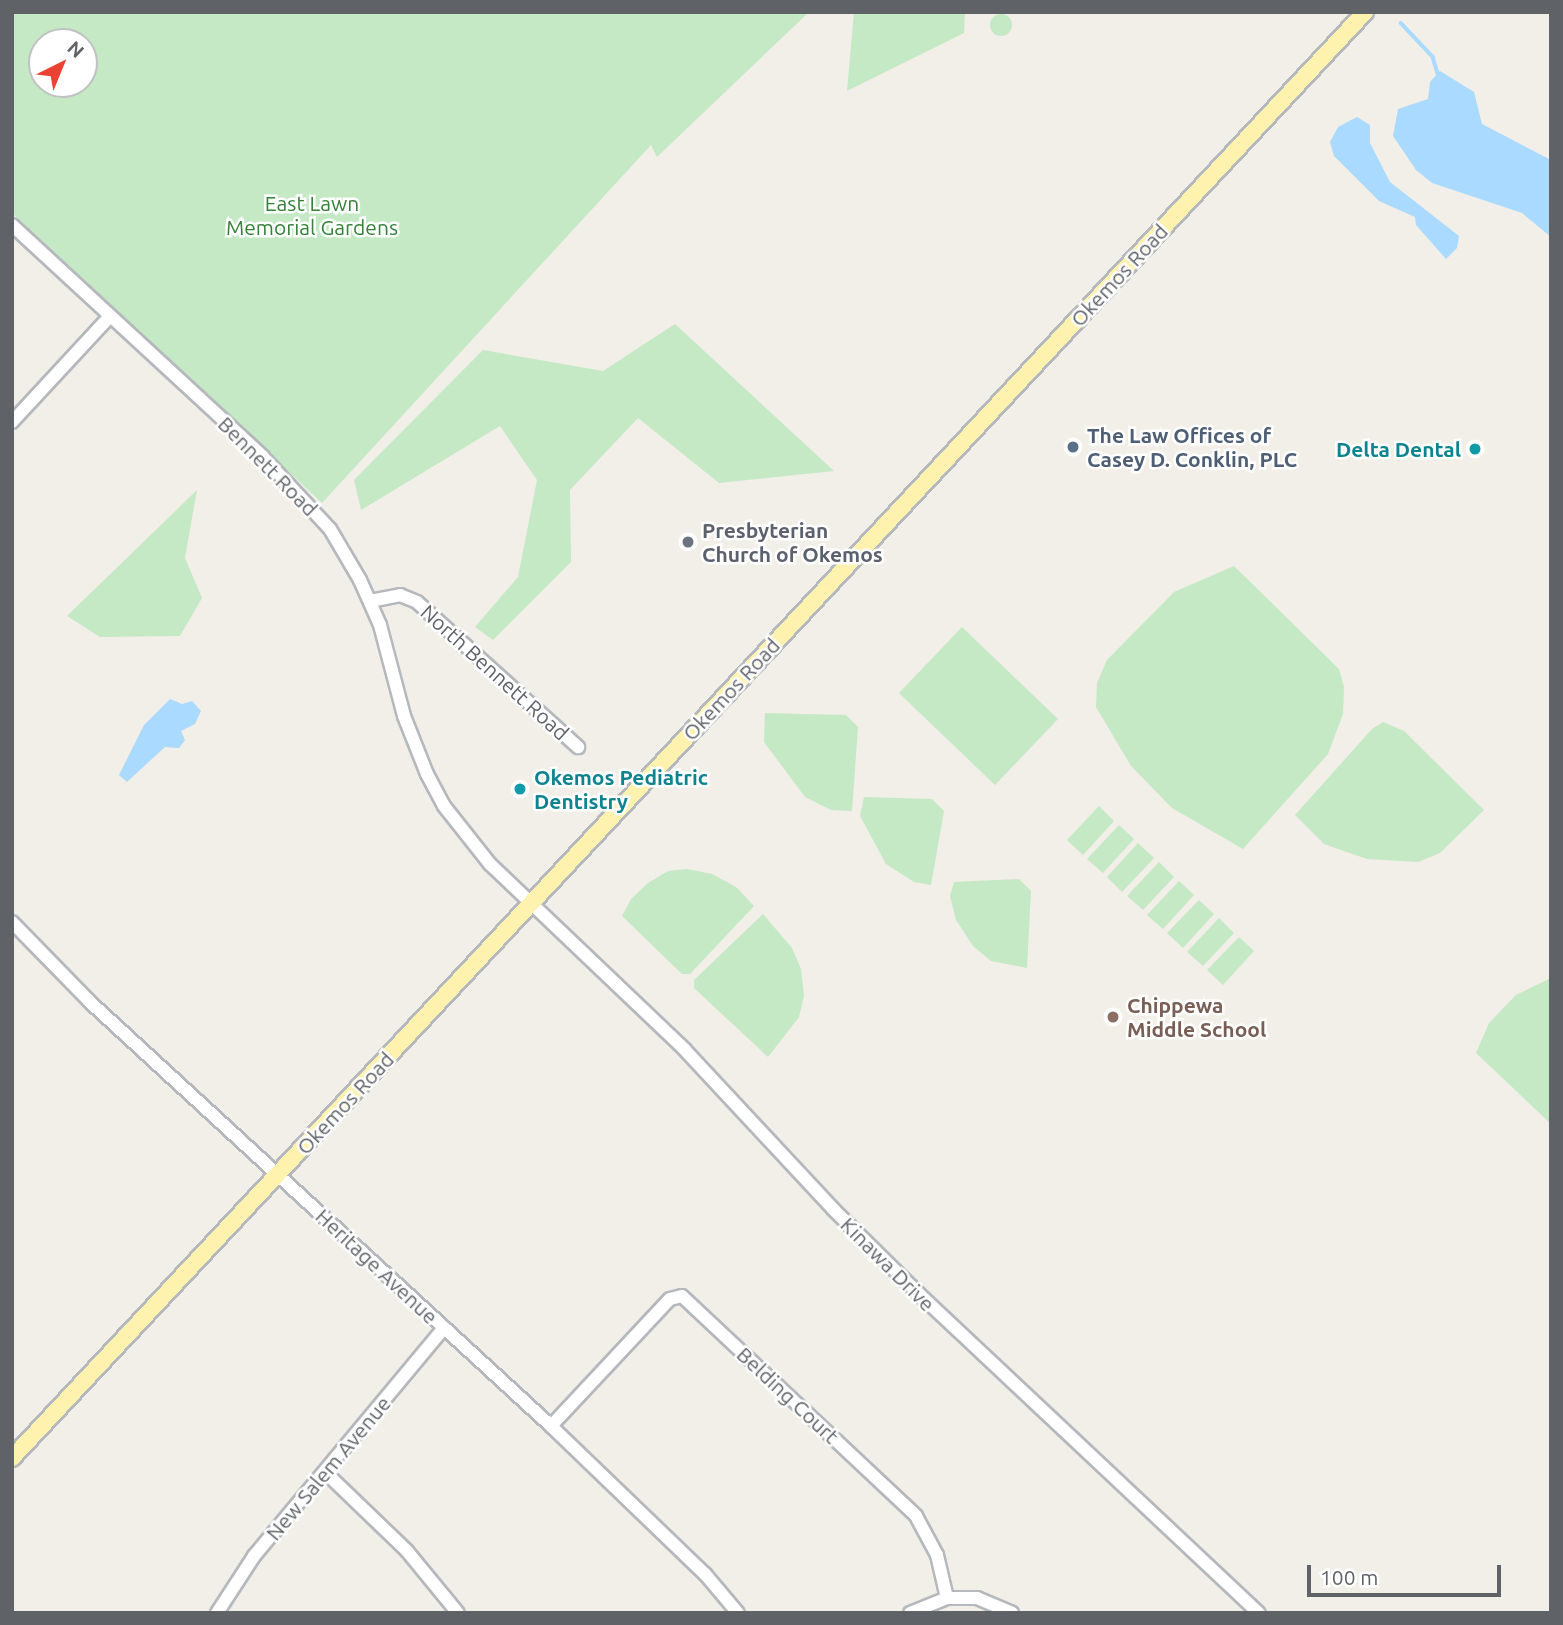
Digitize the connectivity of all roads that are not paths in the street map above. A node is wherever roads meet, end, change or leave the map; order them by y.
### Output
1 (1365, 12) edge
2 (12, 225) edge
3 (110, 316) junction
4 (12, 422) edge
5 (370, 601) junction
6 (578, 747) dead end
7 (530, 904) junction
8 (12, 922) edge
9 (278, 1175) junction
10 (444, 1328) junction
11 (551, 1426) junction
12 (12, 1458) edge
13 (326, 1472) junction
14 (947, 1598) junction
15 (217, 1613) edge
16 (458, 1613) edge
17 (738, 1613) edge
18 (910, 1613) edge
19 (1012, 1613) edge
20 (1259, 1613) edge

1 - 7 main road, Okemos Road
2 - 3 street, Bennett Road
3 - 4 street
3 - 5 street, Bennett Road
5 - 6 street, North Bennett Road
5 - 7 street, Bennett Road
7 - 9 main road, Okemos Road
7 - 20 street, Kinawa Drive
8 - 9 street, Heritage Avenue
9 - 10 street, Heritage Avenue
9 - 12 main road, Okemos Road
10 - 11 street, Heritage Avenue
10 - 13 street, New Salem Avenue
11 - 14 street, Belding Court
11 - 17 street, Heritage Avenue
13 - 15 street, New Salem Avenue
13 - 16 street
14 - 18 street
14 - 19 street

